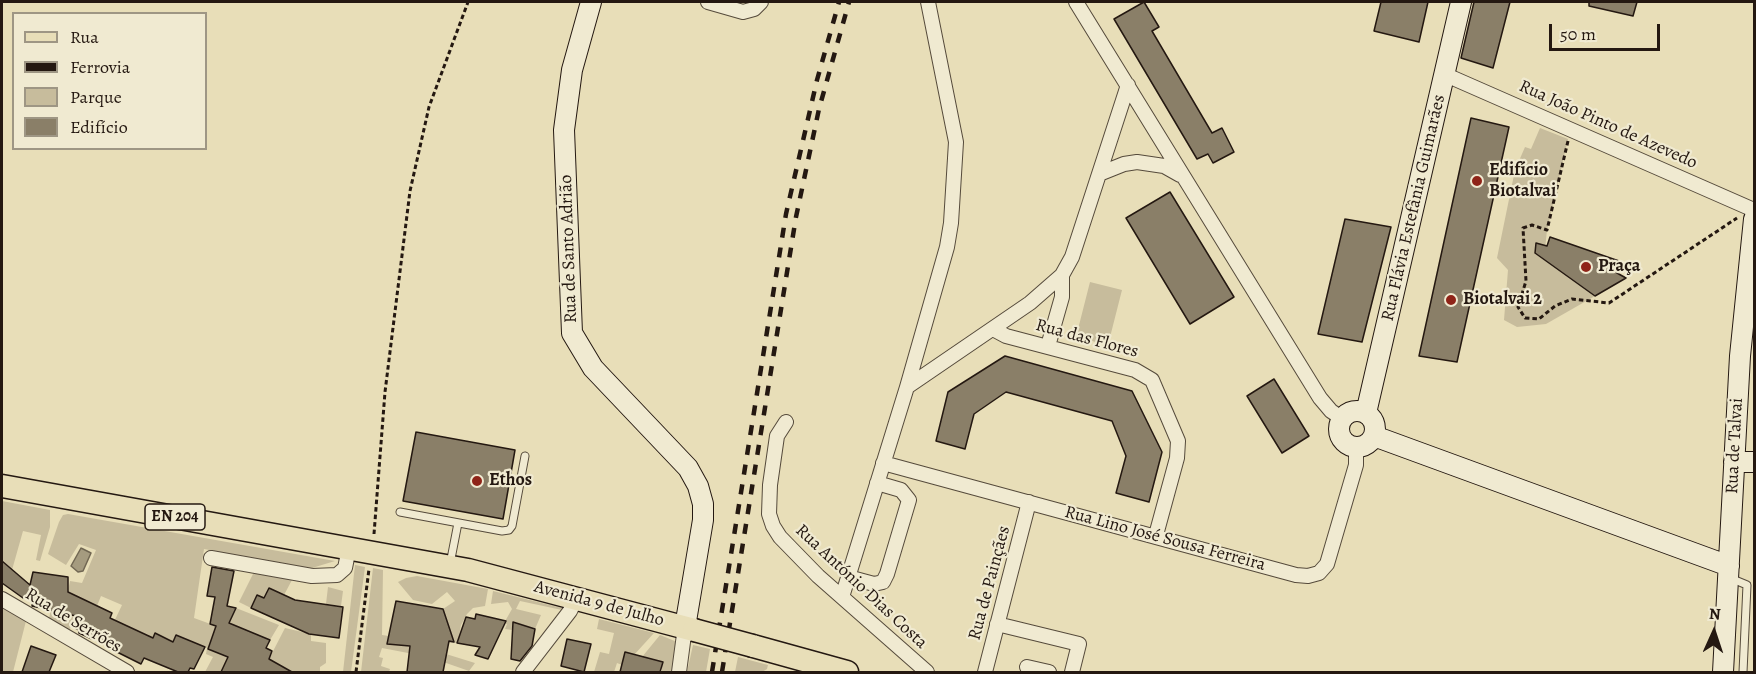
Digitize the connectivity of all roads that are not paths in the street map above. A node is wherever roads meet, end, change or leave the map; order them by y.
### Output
1 (591, 2) edge
2 (708, 2) edge
3 (761, 2) edge
4 (928, 2) edge
5 (1076, 2) edge
6 (1461, 2) edge
7 (1446, 75) junction
8 (1128, 85) junction
9 (1099, 174) junction
10 (1181, 176) junction
11 (1753, 212) edge
12 (1062, 275) junction
13 (993, 329) junction
14 (1048, 346) junction
15 (907, 387) junction
16 (1365, 413) junction
17 (1343, 419) junction
18 (786, 422) dead end
19 (1374, 436) junction
20 (1356, 447) junction
21 (525, 456) dead end
22 (1734, 462) junction
23 (1755, 462) edge
24 (884, 463) junction
25 (877, 483) junction
26 (2, 486) edge
27 (1029, 502) junction
28 (400, 512) dead end
29 (458, 523) junction
30 (1156, 535) junction
31 (349, 548) junction
32 (211, 558) dead end
33 (449, 566) junction
34 (1729, 571) junction
35 (848, 577) junction
36 (577, 597) junction
37 (842, 597) junction
38 (2, 599) edge
39 (997, 624) junction
40 (690, 628) junction
41 (1027, 667) dead end
42 (127, 672) edge
43 (523, 672) edge
44 (679, 672) edge
45 (847, 672) edge
46 (927, 672) edge
47 (985, 672) edge
48 (1049, 672) edge
49 (1072, 672) edge
50 (1723, 672) edge
51 (1743, 672) edge

1 - 40 street, Rua de Santo Adrião
2 - 3 street
4 - 15 street
5 - 8 street
6 - 7 street, Rua Flávia Estefânia Guimarães
7 - 11 street, Rua João Pinto de Azevedo
7 - 16 street, Rua Flávia Estefânia Guimarães
8 - 9 street
8 - 10 street
9 - 10 street
9 - 12 street
10 - 17 street
11 - 22 street, Rua de Talvai
12 - 13 street
12 - 14 street
13 - 14 street, Rua das Flores
13 - 15 street
14 - 30 street, Rua das Flores
15 - 24 street
16 - 17 street
16 - 19 street
17 - 20 street
18 - 37 street, Rua António Dias Costa
19 - 20 street
19 - 34 street
20 - 30 street, Rua Lino José Sousa Ferreira
21 - 29 lane
22 - 23 street
22 - 34 street, Rua de Talvai
24 - 25 street
24 - 27 street, Rua Lino José Sousa Ferreira
25 - 35 street
25 - 35 street
26 - 31 main road, Avenida 9 de Julho / EN 204
27 - 30 street, Rua Lino José Sousa Ferreira
27 - 39 street, Rua de Painçães
28 - 29 lane
29 - 33 lane
31 - 32 street
31 - 33 main road, Avenida 9 de Julho / EN 204
33 - 36 main road, Avenida 9 de Julho / EN 204
34 - 50 street, Rua de Talvai
34 - 51 lane
35 - 37 street
36 - 40 main road, Avenida 9 de Julho / EN 204
36 - 43 street
37 - 46 street, Rua António Dias Costa
38 - 42 street, Rua de Serrões
39 - 47 street, Rua de Painçães
39 - 49 street
40 - 44 street
40 - 45 main road, Avenida 9 de Julho / EN 204, bridge
41 - 48 street

